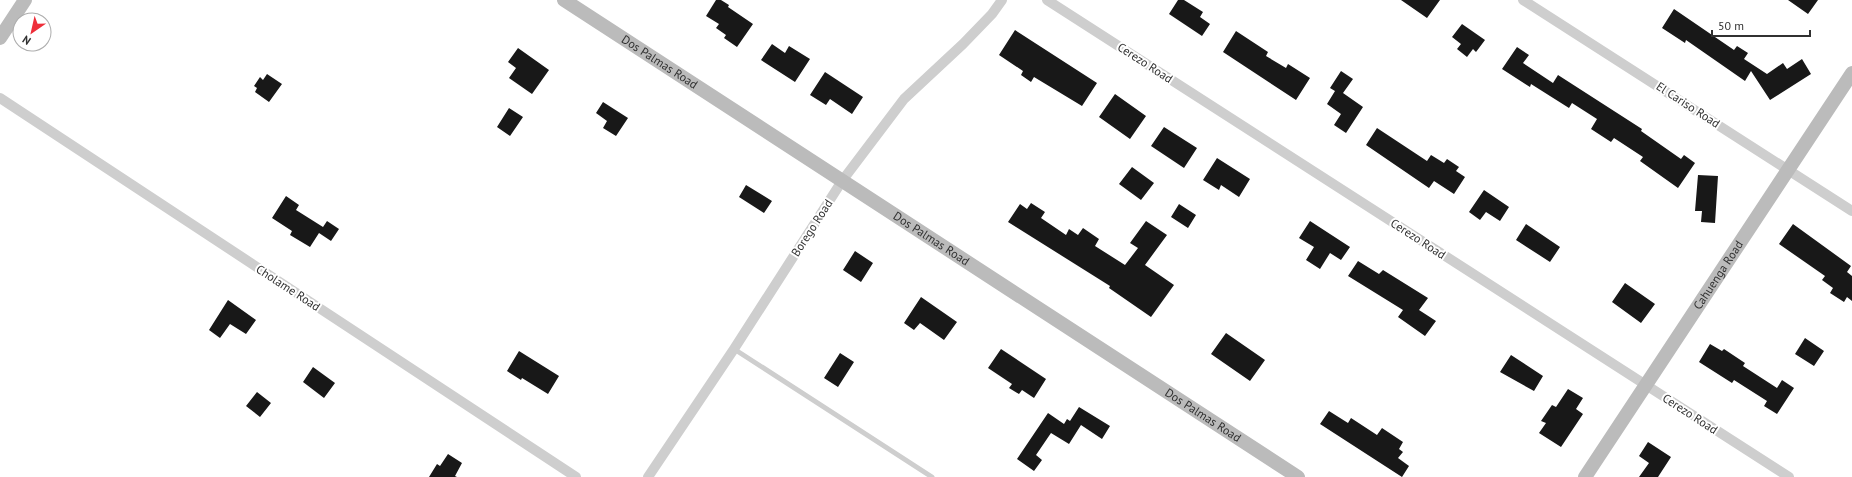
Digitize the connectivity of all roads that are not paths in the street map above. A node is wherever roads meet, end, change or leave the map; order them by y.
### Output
1 (25, 0) edge
2 (564, 0) edge
3 (1002, 0) edge
4 (1047, 0) edge
5 (1523, 0) edge
6 (0, 38) edge
7 (1852, 74) edge
8 (0, 98) edge
9 (1788, 169) junction
10 (842, 181) junction
11 (1852, 211) edge
12 (734, 349) junction
13 (1645, 385) junction
14 (576, 477) edge
15 (648, 477) edge
16 (932, 477) edge
17 (1298, 477) edge
18 (1585, 477) edge
19 (1789, 477) edge

1 - 6 street
2 - 10 street, Dos Palmas Road
3 - 10 street, Borego Road
4 - 13 street, Cerezo Road
5 - 9 street, El Cariso Road
7 - 9 street, Cahuenga Road
8 - 14 street, Cholame Road
9 - 11 street, El Cariso Road
9 - 13 street, Cahuenga Road
10 - 12 street, Borego Road
10 - 17 street, Dos Palmas Road
12 - 15 street, Borego Road
12 - 16 lane
13 - 18 street, Cahuenga Road
13 - 19 street, Cerezo Road

